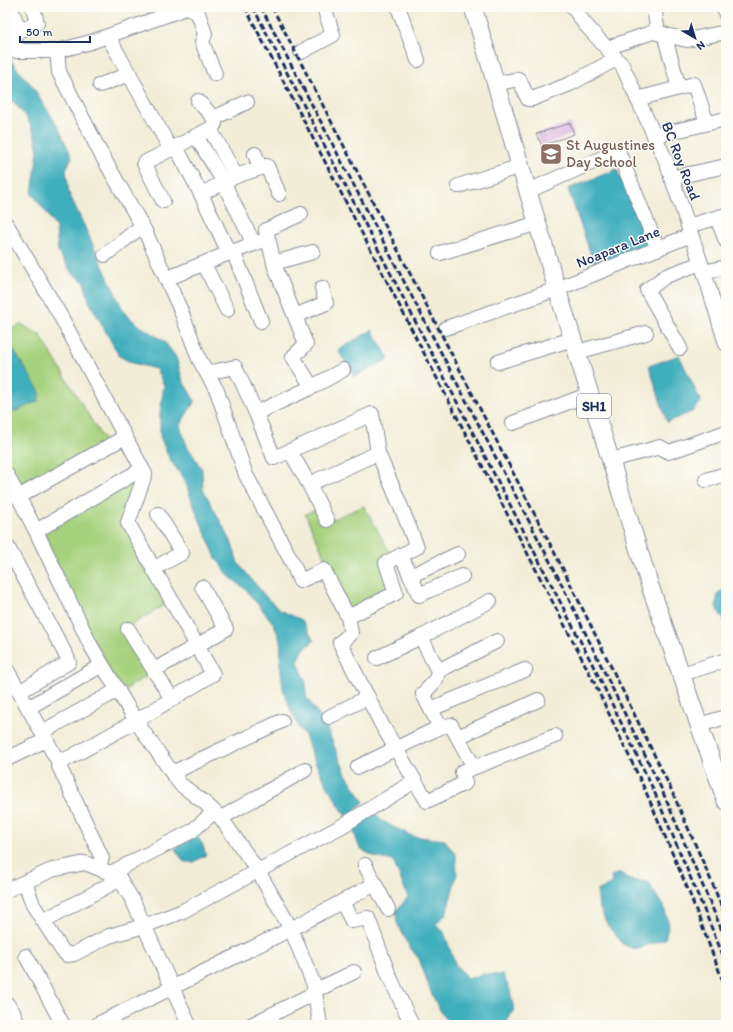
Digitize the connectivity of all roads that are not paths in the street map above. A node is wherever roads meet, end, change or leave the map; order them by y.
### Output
1 (10, 7) edge
2 (32, 7) edge
3 (188, 7) edge
4 (324, 7) edge
5 (398, 7) edge
6 (473, 7) edge
7 (573, 7) edge
8 (654, 7) edge
9 (724, 7) edge
10 (726, 15) edge
11 (20, 31) junction
12 (661, 34) junction
13 (108, 36) junction
14 (725, 36) edge
15 (607, 48) junction
16 (12, 50) edge
17 (57, 51) junction
18 (301, 52) dead end
19 (616, 59) junction
20 (418, 60) dead end
21 (130, 74) junction
22 (215, 74) dead end
23 (496, 84) junction
24 (100, 85) dead end
25 (679, 88) junction
26 (638, 99) junction
27 (198, 101) dead end
28 (247, 102) dead end
29 (726, 119) edge
30 (707, 123) junction
31 (212, 124) junction
32 (196, 136) junction
33 (654, 136) junction
34 (173, 148) junction
35 (255, 154) dead end
36 (521, 166) junction
37 (726, 166) edge
38 (260, 168) junction
39 (236, 176) junction
40 (671, 178) junction
41 (223, 183) junction
42 (458, 186) dead end
43 (528, 190) junction
44 (201, 194) junction
45 (279, 194) dead end
46 (163, 201) dead end
47 (301, 214) dead end
48 (722, 217) edge
49 (538, 223) junction
50 (7, 225) edge
51 (142, 226) junction
52 (689, 230) junction
53 (268, 240) junction
54 (726, 241) edge
55 (254, 244) junction
56 (658, 249) junction
57 (231, 252) junction
58 (313, 252) dead end
59 (440, 253) dead end
60 (105, 255) dead end
61 (274, 263) junction
62 (204, 264) junction
63 (726, 266) edge
64 (702, 268) junction
65 (166, 280) junction
66 (322, 288) dead end
67 (557, 289) junction
68 (720, 302) edge
69 (227, 310) dead end
70 (295, 316) junction
71 (261, 321) dead end
72 (446, 328) dead end
73 (646, 333) dead end
74 (725, 338) edge
75 (575, 345) junction
76 (680, 348) dead end
77 (498, 362) dead end
78 (343, 370) dead end
79 (207, 373) junction
80 (312, 387) junction
81 (590, 394) junction
82 (256, 412) junction
83 (513, 423) dead end
84 (726, 432) edge
85 (125, 437) junction
86 (290, 451) junction
87 (378, 453) junction
88 (611, 460) junction
89 (142, 469) junction
90 (726, 474) edge
91 (7, 475) edge
92 (706, 480) dead end
93 (309, 484) junction
94 (13, 493) edge
95 (158, 514) dead end
96 (327, 520) dead end
97 (36, 531) junction
98 (7, 546) edge
99 (458, 554) dead end
100 (401, 555) junction
101 (153, 569) junction
102 (410, 576) junction
103 (462, 576) dead end
104 (202, 587) dead end
105 (490, 601) dead end
106 (348, 617) junction
107 (128, 629) dead end
108 (421, 637) junction
109 (497, 641) dead end
110 (198, 646) junction
111 (377, 658) dead end
112 (726, 660) edge
113 (102, 665) junction
114 (7, 670) edge
115 (154, 670) junction
116 (438, 670) junction
117 (525, 670) dead end
118 (682, 674) junction
119 (14, 688) edge
120 (118, 690) junction
121 (368, 697) junction
122 (172, 699) junction
123 (538, 700) dead end
124 (28, 708) junction
125 (431, 709) junction
126 (329, 717) dead end
127 (726, 717) edge
128 (136, 721) junction
129 (282, 721) dead end
130 (699, 725) junction
131 (440, 727) junction
132 (44, 736) junction
133 (555, 736) dead end
134 (458, 737) junction
135 (396, 749) junction
136 (7, 759) edge
137 (64, 761) junction
138 (358, 767) dead end
139 (474, 767) junction
140 (304, 770) dead end
141 (172, 773) junction
142 (415, 781) junction
143 (726, 801) edge
144 (218, 815) junction
145 (365, 865) dead end
146 (258, 871) junction
147 (109, 873) junction
148 (25, 882) junction
149 (375, 884) junction
150 (8, 888) edge
151 (342, 902) junction
152 (388, 909) dead end
153 (43, 921) junction
154 (144, 926) junction
155 (291, 929) junction
156 (26, 956) dead end
157 (354, 972) dead end
158 (172, 986) junction
159 (315, 991) junction
160 (7, 1004) edge
161 (98, 1024) dead end
162 (18, 1025) edge
163 (63, 1025) edge
164 (189, 1025) edge
165 (251, 1025) edge
166 (320, 1025) edge
167 (412, 1025) edge

1 - 11 street
2 - 11 street
3 - 13 street
3 - 22 street
4 - 18 street
5 - 20 street
6 - 23 main road, SH1
7 - 15 street, BC Roy Road
8 - 12 street
9 - 10 street
11 - 16 street
12 - 14 street
12 - 15 street
12 - 25 street
13 - 17 street
13 - 21 street
15 - 19 street, BC Roy Road
16 - 17 street
17 - 51 street
19 - 23 street
19 - 26 street, BC Roy Road
21 - 24 street
21 - 34 street
23 - 36 main road, SH1
25 - 26 street
25 - 30 street
26 - 33 street, BC Roy Road
27 - 31 street
28 - 31 street
29 - 30 street
30 - 33 street
31 - 32 street
31 - 39 street
32 - 34 street
32 - 41 street
33 - 40 street, BC Roy Road
34 - 44 street
34 - 46 street
35 - 38 street
36 - 42 street
36 - 43 main road, SH1
37 - 40 street
38 - 39 street
38 - 45 street
39 - 41 street
40 - 52 street, BC Roy Road
41 - 44 street
41 - 55 street
43 - 49 main road, SH1
43 - 56 street
44 - 57 street
47 - 53 street
48 - 52 street, Noapara Lane
48 - 54 street
49 - 59 street
49 - 67 main road, SH1
50 - 85 street
51 - 60 street
51 - 65 street
52 - 56 street, Noapara Lane
52 - 64 street, BC Roy Road
53 - 55 street
53 - 61 street
55 - 57 street
56 - 67 street, Noapara Lane
57 - 62 street
57 - 71 street
58 - 61 street
61 - 70 street
62 - 65 street
62 - 69 street
63 - 64 street
64 - 68 street, BC Roy Road
64 - 76 street
65 - 79 street
66 - 70 street
67 - 72 street, Noapara Lane
67 - 75 main road, SH1
68 - 74 street, BC Roy Road
70 - 80 street
73 - 75 street
75 - 77 street
75 - 81 main road, SH1
78 - 80 street
79 - 82 street
79 - 106 street
80 - 82 street
81 - 83 street
81 - 88 main road, SH1
82 - 86 street
84 - 88 street
85 - 89 street
85 - 94 street
86 - 87 street
86 - 93 street
87 - 93 street
87 - 100 street
88 - 118 main road, SH1
89 - 97 street
89 - 101 street
90 - 92 street
91 - 94 street
93 - 96 street
94 - 97 street
95 - 101 street
97 - 113 street
98 - 119 street
99 - 102 street
100 - 102 street
100 - 106 street
101 - 110 street
102 - 103 street
104 - 110 street
105 - 108 street
106 - 121 street
107 - 115 street
108 - 111 street
108 - 116 street
109 - 116 street
110 - 115 street
110 - 122 street
112 - 118 street
113 - 120 street
113 - 124 street
114 - 119 street
115 - 122 street
116 - 125 street
117 - 125 street
118 - 130 main road, SH1
119 - 124 street
120 - 128 street
120 - 132 street
121 - 126 street
121 - 135 street
122 - 128 street
123 - 134 street
124 - 132 street
125 - 131 street
127 - 130 street
128 - 137 street
128 - 141 street
129 - 141 street
130 - 143 main road, SH1
131 - 134 street
131 - 135 street
132 - 136 street
132 - 137 street
133 - 139 street
134 - 139 street
135 - 138 street
135 - 142 street
137 - 147 street
139 - 142 street
140 - 144 street
141 - 144 street
142 - 146 street
144 - 146 street
144 - 147 street
145 - 149 street
146 - 154 street
146 - 155 street
147 - 148 street
147 - 153 street
147 - 154 street
148 - 150 street
148 - 153 street
149 - 151 street
149 - 152 street
151 - 155 street
151 - 167 street
153 - 154 street
154 - 158 street
155 - 158 street
155 - 159 street
156 - 163 street
157 - 159 street
158 - 161 street
158 - 164 street
159 - 165 street
159 - 166 street
160 - 162 street

